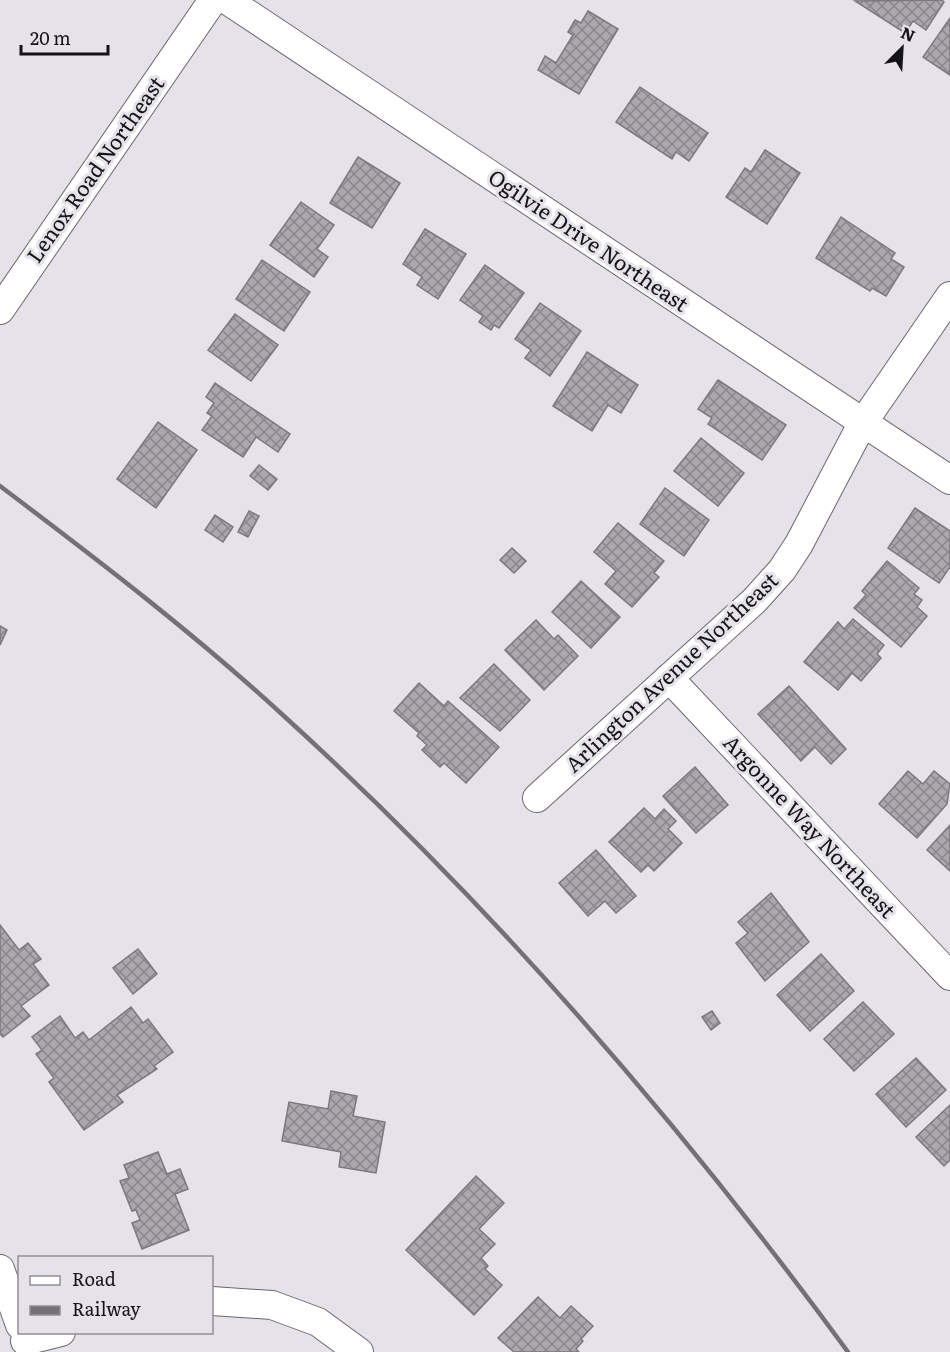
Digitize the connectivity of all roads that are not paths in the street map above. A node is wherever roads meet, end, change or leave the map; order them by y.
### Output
1 (213, 0) edge
2 (227, 0) edge
3 (950, 296) edge
4 (0, 310) edge
5 (862, 424) junction
6 (950, 480) edge
7 (669, 678) junction
8 (537, 798) dead end
9 (950, 976) edge
10 (0, 1269) edge
11 (213, 1301) edge
12 (18, 1322) edge
13 (46, 1334) edge
14 (23, 1337) edge
15 (359, 1352) edge

1 - 4 street, Lenox Road Northeast
2 - 5 street, Ogilvie Drive Northeast
3 - 5 street, Arlington Avenue Northeast
5 - 6 street, Ogilvie Drive Northeast
5 - 7 street, Arlington Avenue Northeast
7 - 8 street, Arlington Avenue Northeast
7 - 9 street, Argonne Way Northeast
10 - 12 street
11 - 15 street
13 - 14 street

